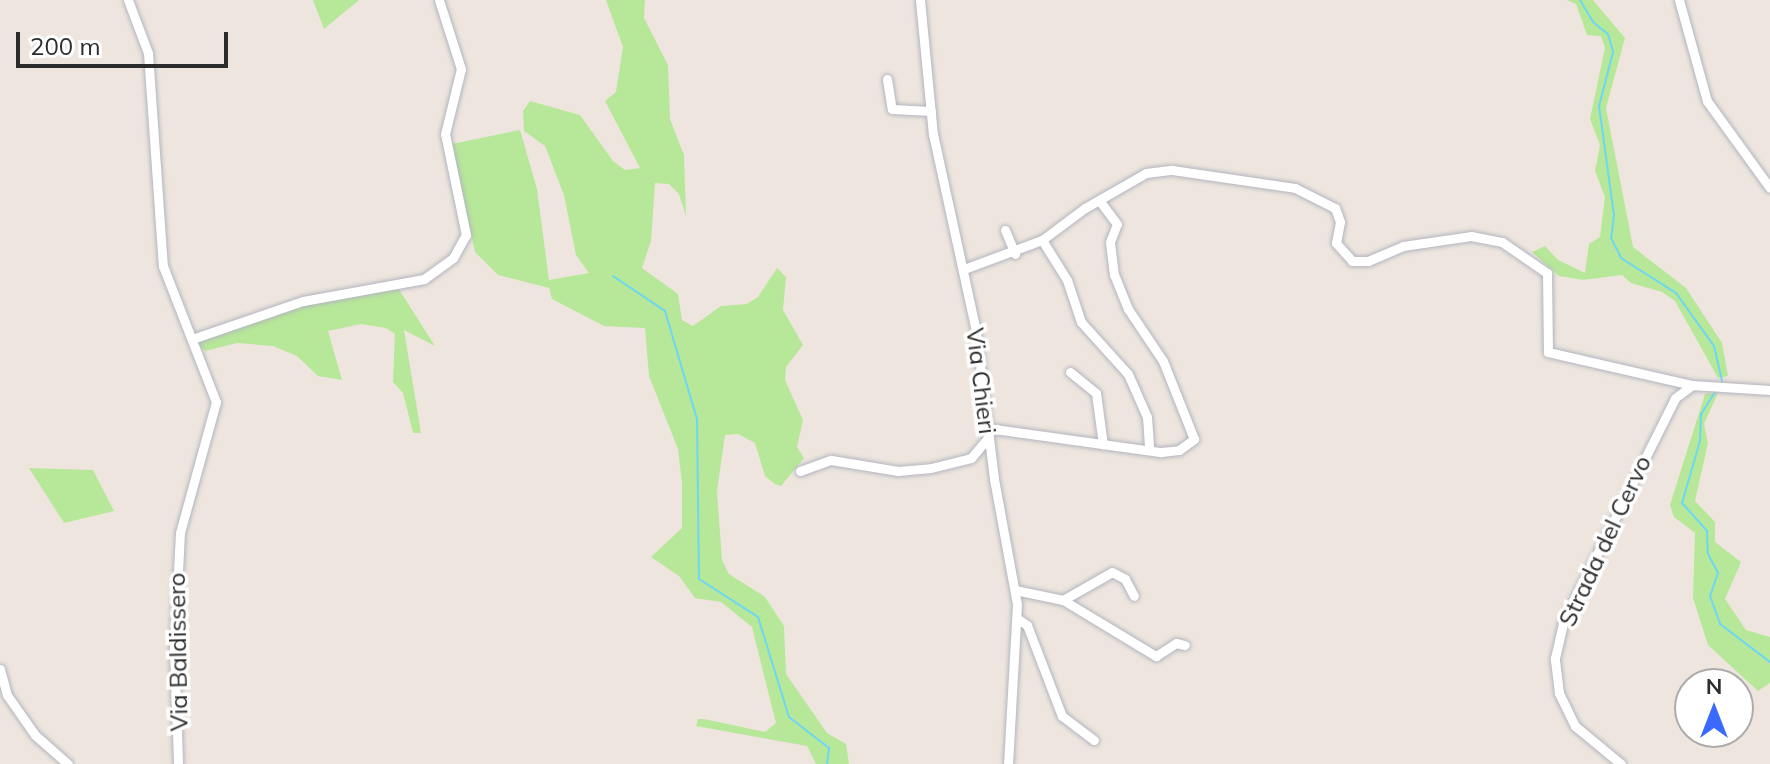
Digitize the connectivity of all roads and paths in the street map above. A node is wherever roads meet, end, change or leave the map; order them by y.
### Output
1 (128, 0) edge
2 (439, 0) edge
3 (920, 0) edge
4 (1679, 0) edge
5 (887, 79) dead end
6 (931, 111) junction
7 (1770, 188) edge
8 (1099, 200) junction
9 (1005, 230) dead end
10 (1042, 240) junction
11 (1015, 254) junction
12 (964, 269) junction
13 (192, 339) junction
14 (1070, 372) dead end
15 (1692, 385) junction
16 (1770, 390) edge
17 (987, 433) junction
18 (1103, 445) junction
19 (1149, 448) junction
20 (800, 471) dead end
21 (1015, 590) junction
22 (1134, 596) dead end
23 (1063, 600) junction
24 (1018, 619) junction
25 (1185, 645) dead end
26 (0, 669) edge
27 (1094, 740) dead end
28 (68, 764) edge
29 (178, 764) edge
30 (1008, 764) edge
31 (1621, 764) edge

1 - 13 street, Via Baldissero
2 - 13 street
3 - 6 street, Via Chieri
4 - 7 street
5 - 6 street
6 - 12 street, Via Chieri
8 - 10 street
8 - 15 street
8 - 19 street
9 - 11 street
10 - 11 street
10 - 19 street
11 - 12 street
12 - 17 street, Via Chieri
13 - 29 street, Via Baldissero
14 - 18 street
15 - 16 street
15 - 31 street, Strada del Cervo
17 - 18 street
17 - 20 street
17 - 21 street, Via Chieri
18 - 19 street
21 - 23 street
21 - 24 street, Via Chieri
22 - 23 street
23 - 25 street
24 - 27 street
24 - 30 street, Via Chieri
26 - 28 street

